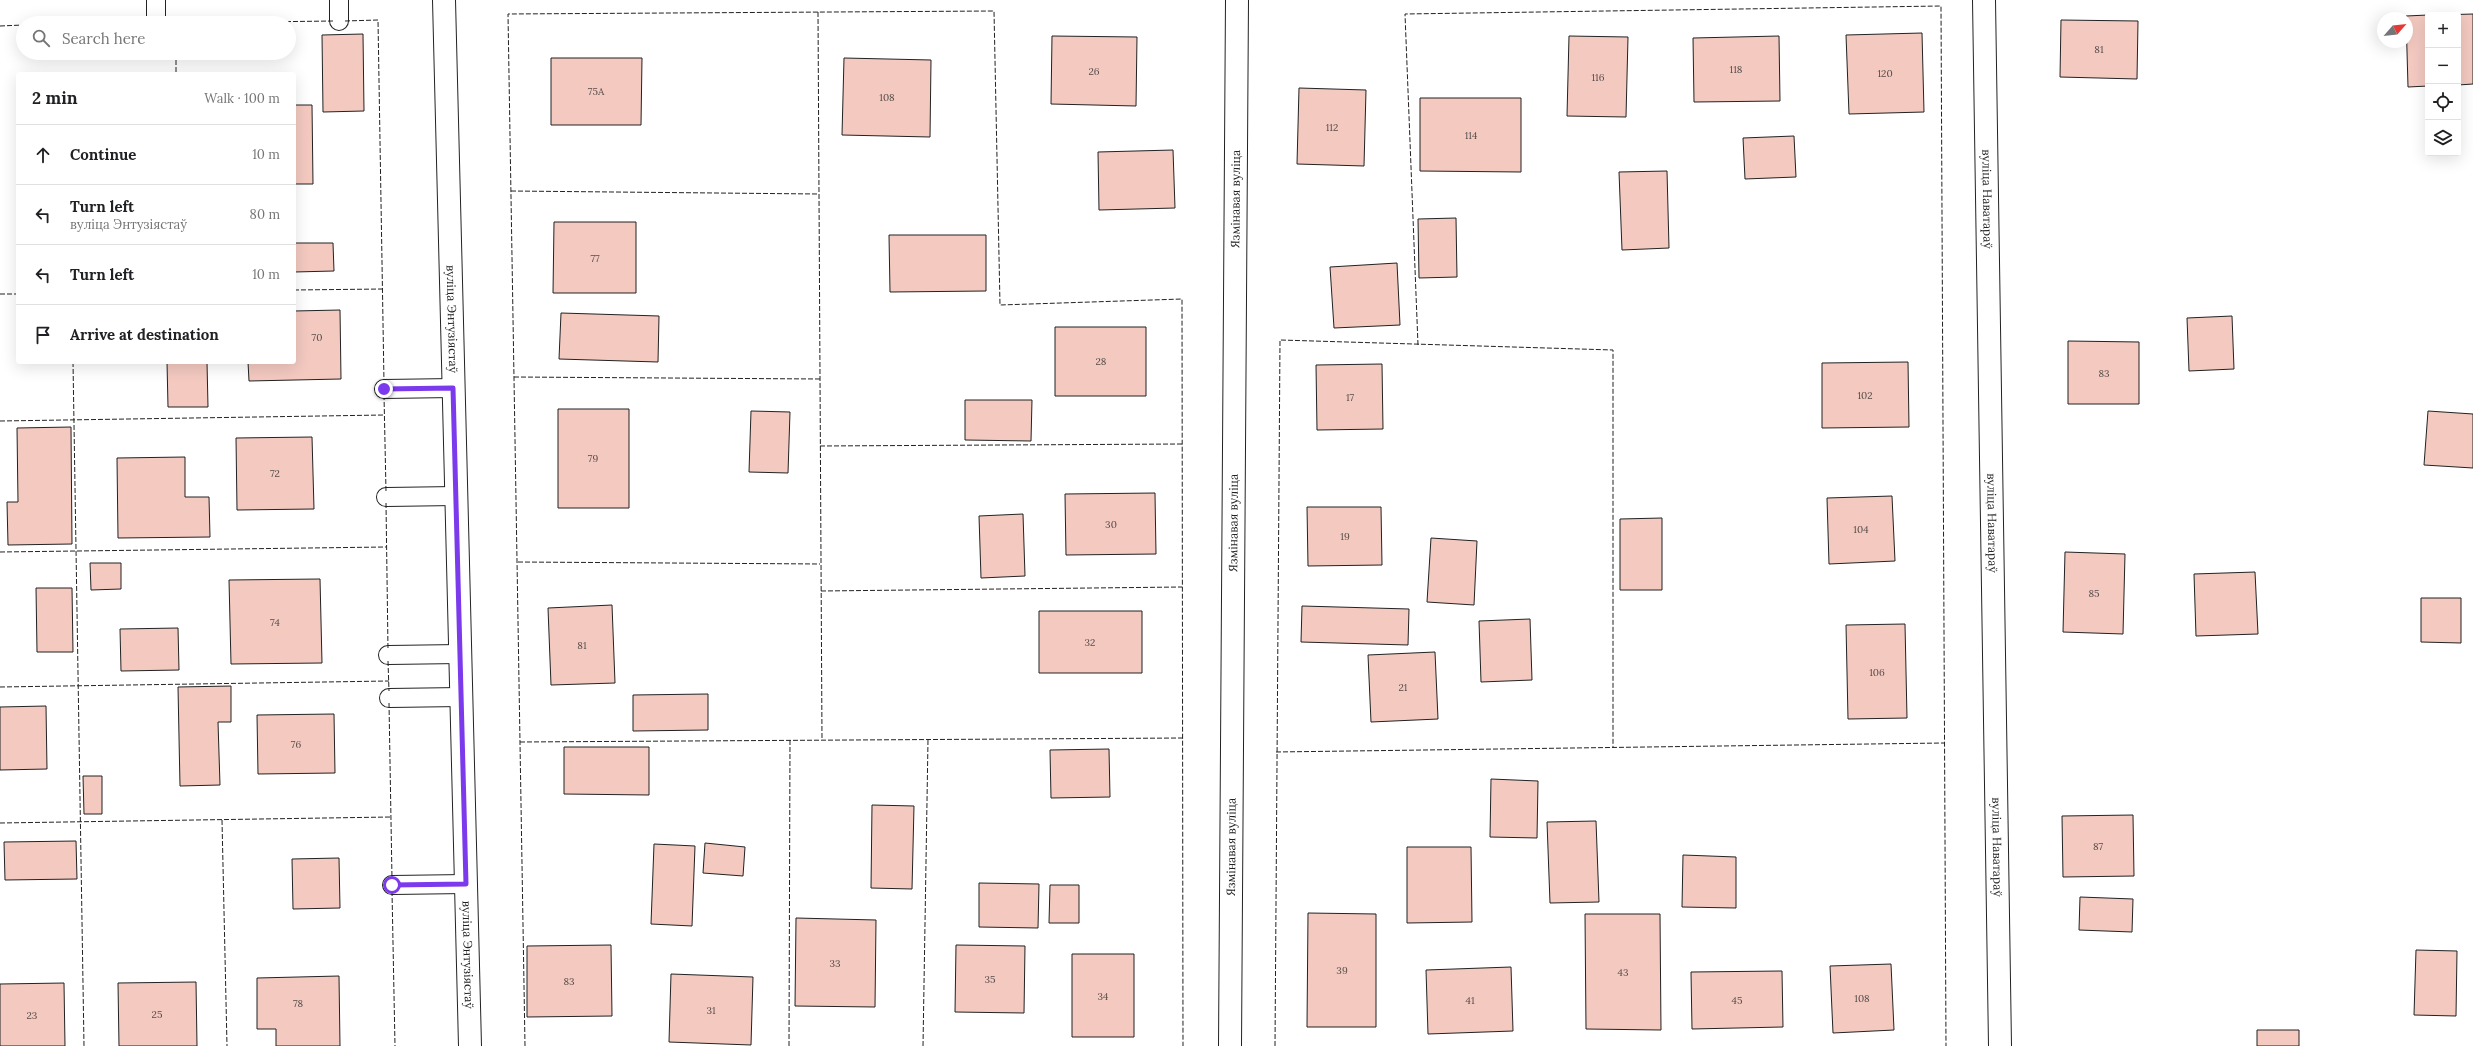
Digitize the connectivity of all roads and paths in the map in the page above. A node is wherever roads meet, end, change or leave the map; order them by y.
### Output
1 (156, 0) edge
2 (339, 0) edge
3 (444, 0) edge
4 (1237, 0) edge
5 (1984, 0) edge
6 (156, 16) edge
7 (339, 21) dead end
8 (453, 388) junction
9 (384, 389) dead end
10 (456, 496) junction
11 (386, 497) dead end
12 (460, 654) junction
13 (388, 655) dead end
14 (461, 697) junction
15 (389, 698) dead end
16 (466, 884) junction
17 (392, 885) dead end
18 (470, 1046) edge
19 (1230, 1046) edge
20 (2000, 1046) edge

1 - 6 lane
2 - 7 lane
3 - 8 street, вуліца Энтузіястаў
4 - 19 street, Язмінавая вуліца
5 - 20 street, вуліца Наватараў
8 - 9 lane
8 - 10 street, вуліца Энтузіястаў
10 - 11 lane
10 - 12 street, вуліца Энтузіястаў
12 - 13 lane
12 - 14 street, вуліца Энтузіястаў
14 - 15 lane
14 - 16 street, вуліца Энтузіястаў
16 - 17 lane
16 - 18 street, вуліца Энтузіястаў

